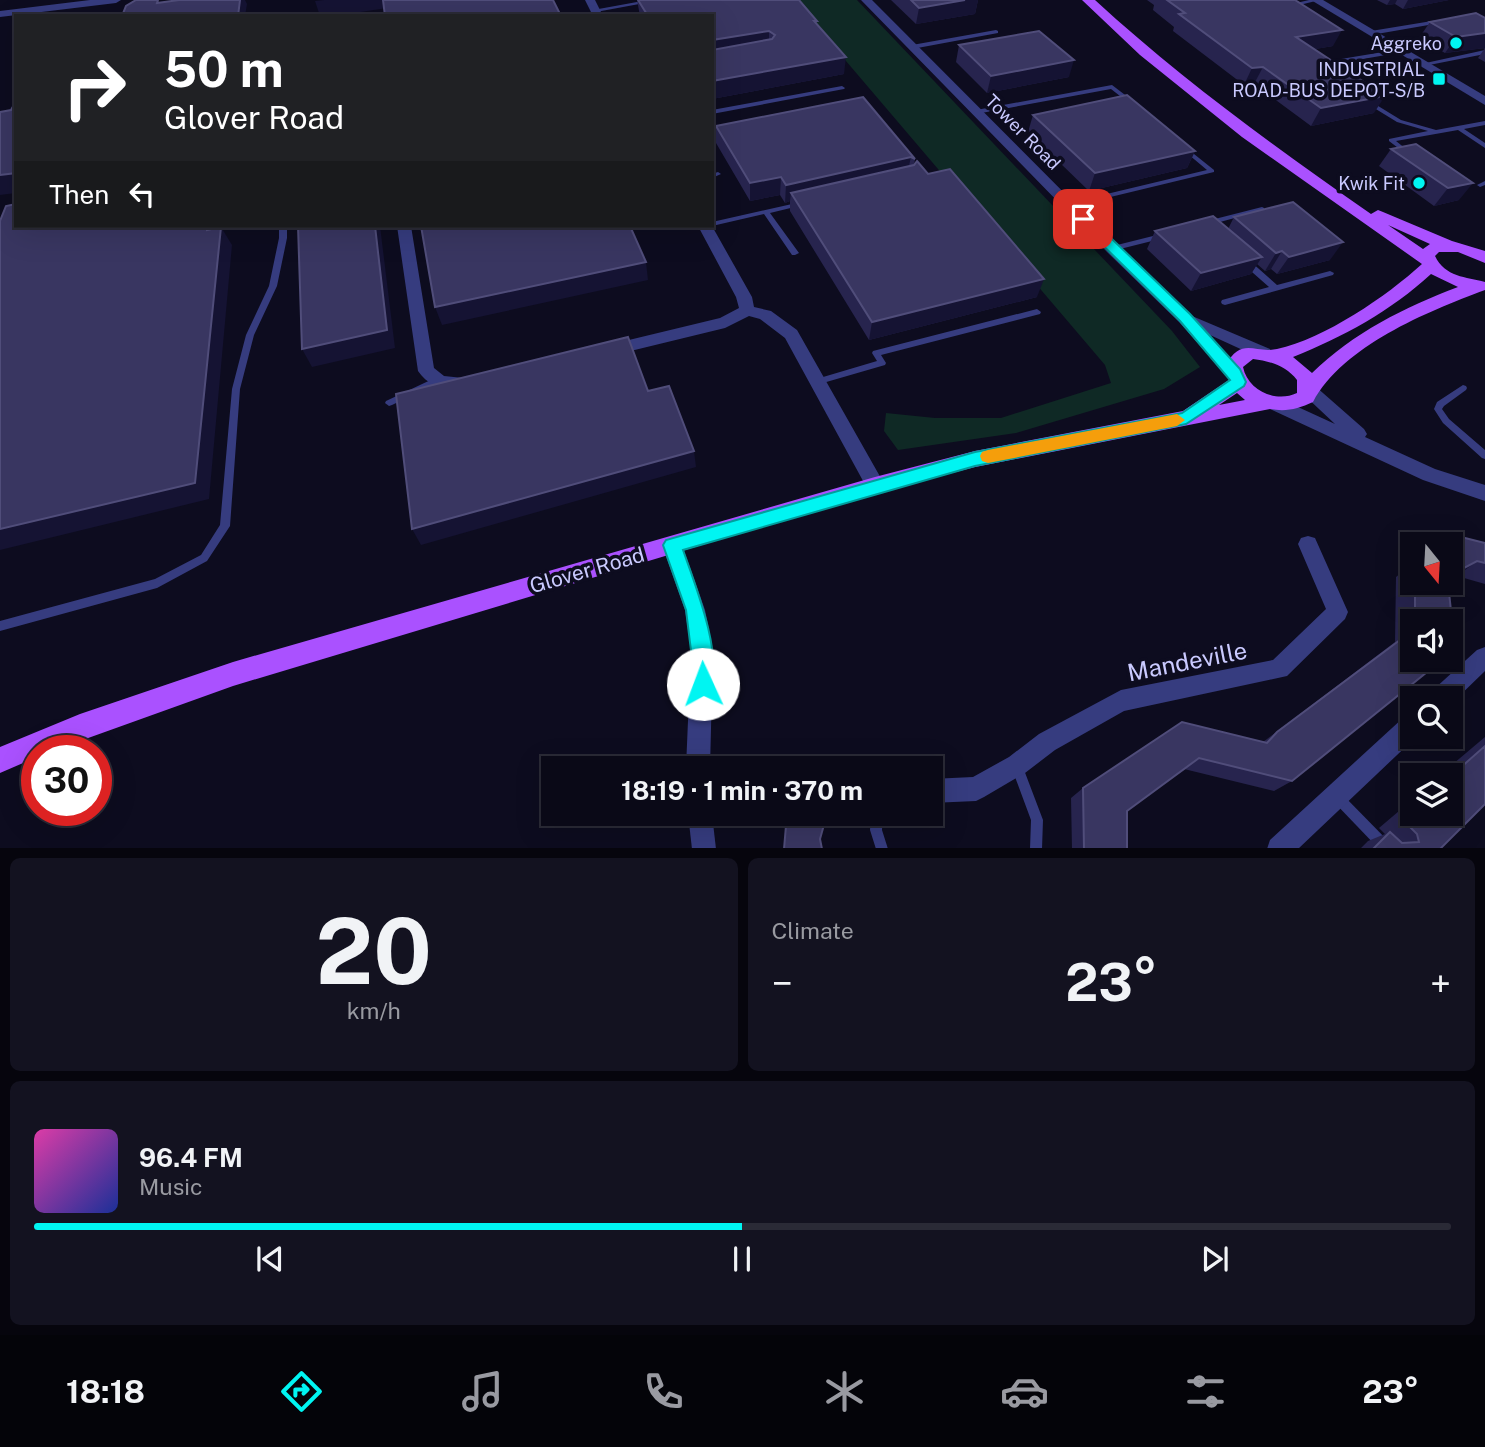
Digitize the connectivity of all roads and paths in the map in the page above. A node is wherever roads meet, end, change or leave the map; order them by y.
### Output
1 (116, 0) edge
2 (658, 0) edge
3 (866, 0) edge
4 (1088, 0) edge
5 (1317, 0) edge
6 (1277, 7) edge
7 (595, 9) edge
8 (0, 14) edge
9 (1452, 19) edge
10 (996, 32) dead end
11 (1371, 33) junction
12 (912, 47) junction
13 (1401, 51) junction
14 (1485, 52) edge
15 (1424, 64) junction
16 (1327, 73) edge
17 (842, 88) dead end
18 (1359, 95) edge
19 (1485, 101) edge
20 (714, 112) edge
21 (976, 112) junction
22 (1142, 112) edge
23 (1485, 123) edge
24 (1459, 128) junction
25 (1436, 132) junction
26 (1182, 146) edge
27 (1485, 146) edge
28 (1411, 156) edge
29 (1345, 201) junction
30 (805, 203) edge
31 (1069, 205) junction
32 (1262, 209) edge
33 (766, 212) junction
34 (714, 224) edge
35 (283, 228) edge
36 (404, 228) edge
37 (706, 228) edge
38 (1214, 233) edge
39 (1165, 235) edge
40 (1485, 239) edge
41 (1451, 246) junction
42 (1112, 248) junction
43 (795, 253) dead end
44 (1485, 258) edge
45 (1244, 260) edge
46 (1430, 263) junction
47 (1330, 273) dead end
48 (1482, 286) edge
49 (1274, 288) junction
50 (1225, 302) dead end
51 (747, 310) junction
52 (1037, 312) dead end
53 (1185, 318) junction
54 (1270, 354) junction
55 (590, 355) edge
56 (1236, 377) junction
57 (437, 380) junction
58 (482, 381) edge
59 (816, 382) junction
60 (1463, 388) dead end
61 (1309, 389) junction
62 (1272, 402) junction
63 (389, 403) dead end
64 (1186, 418) junction
65 (1371, 446) junction
66 (1485, 454) edge
67 (875, 485) junction
68 (1485, 493) edge
69 (1307, 544) dead end
70 (672, 545) junction
71 (0, 626) edge
72 (1485, 657) edge
73 (1454, 686) edge
74 (1400, 736) edge
75 (698, 756) edge
76 (0, 760) edge
77 (1017, 765) junction
78 (943, 790) edge
79 (1336, 796) junction
80 (702, 826) edge
81 (876, 826) edge
82 (705, 848) edge
83 (882, 848) edge
84 (1036, 848) edge
85 (1280, 848) edge
86 (1387, 848) edge

1 - 8 street
2 - 7 lane
3 - 12 street, Tower Road
4 - 29 main road
5 - 6 lane
5 - 11 street
9 - 11 lane
10 - 12 lane
11 - 13 street
12 - 21 street, Tower Road
13 - 15 street
13 - 16 lane
14 - 15 lane
15 - 19 street
17 - 20 lane
18 - 25 lane
21 - 22 lane
21 - 31 street, Tower Road
23 - 24 lane
24 - 25 lane
24 - 27 lane
25 - 28 lane
26 - 31 lane
29 - 41 main road
29 - 46 main road
30 - 33 lane
31 - 42 street, Tower Road
32 - 38 lane
33 - 34 lane
33 - 43 lane
35 - 71 lane
36 - 57 street
37 - 51 street
39 - 42 lane
40 - 41 main road
41 - 44 main road
41 - 46 main road
42 - 53 street, Tower Road
45 - 49 lane
46 - 48 main road
46 - 54 main road
47 - 49 lane
48 - 61 main road
49 - 50 lane
51 - 55 street
51 - 59 street
52 - 59 lane
53 - 54 street, Tower Road
53 - 56 street, Tower Road
54 - 56 main road, Glover Road
54 - 61 main road
56 - 62 main road
56 - 64 main road, Glover Road
57 - 58 street
57 - 63 lane
59 - 67 street
60 - 66 lane
61 - 62 main road, Glover Road
61 - 65 street
62 - 64 main road, Glover Road
62 - 65 street
64 - 67 main road, Glover Road
65 - 68 street
67 - 70 main road, Glover Road
69 - 77 street, Mandeville
70 - 75 street
70 - 76 main road, Glover Road
72 - 73 street
74 - 79 street
77 - 78 street, Mandeville
77 - 84 lane
79 - 85 street
79 - 86 lane
80 - 82 street
81 - 83 lane

